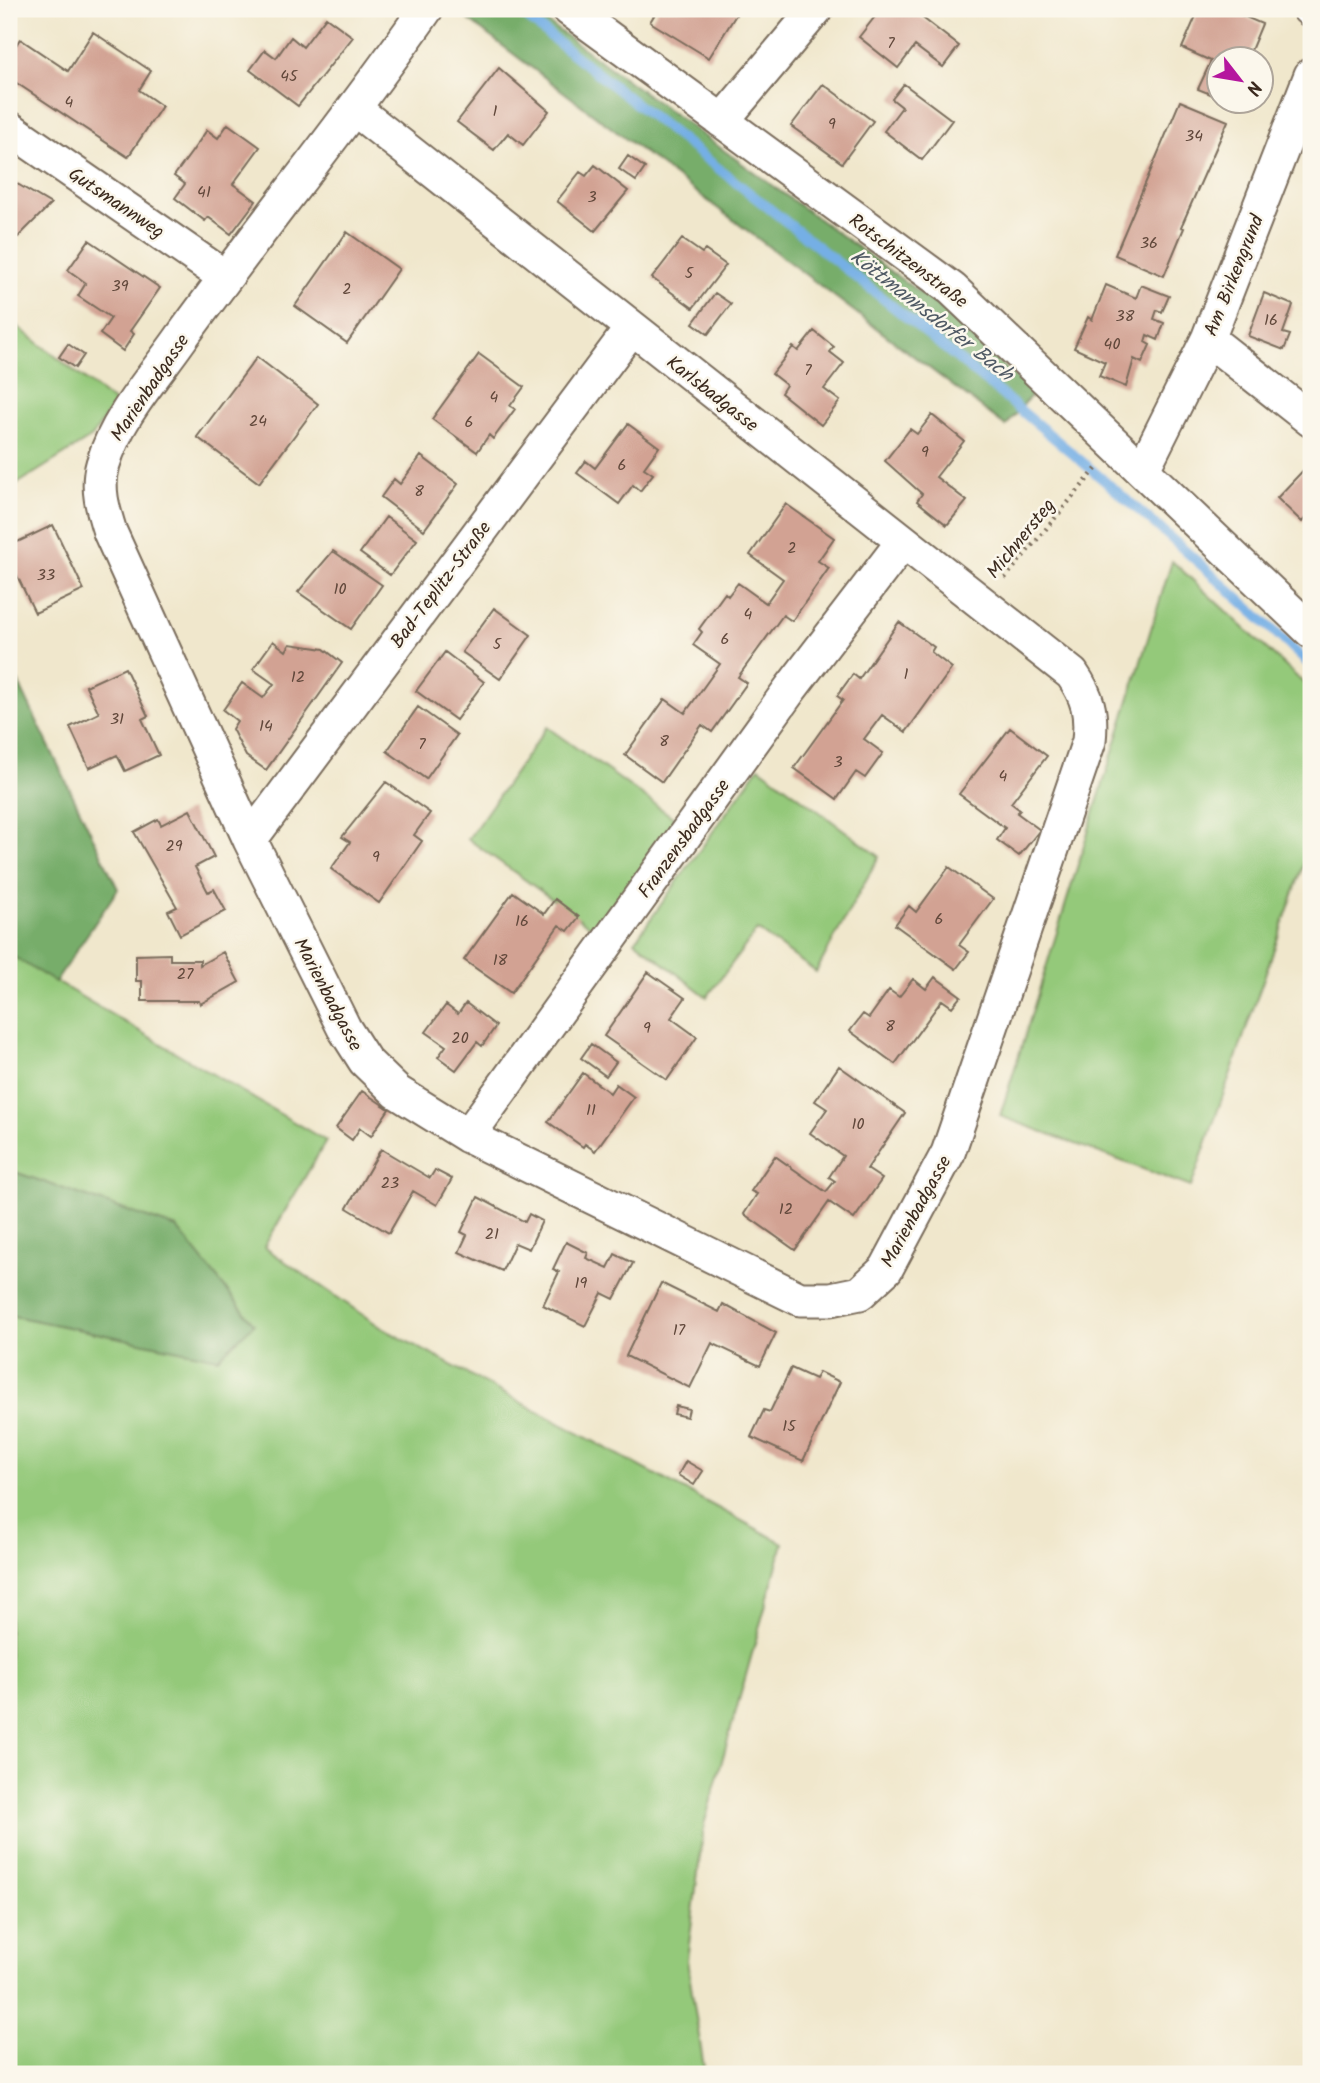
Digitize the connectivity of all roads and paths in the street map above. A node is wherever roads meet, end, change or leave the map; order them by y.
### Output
1 (426, 9) edge
2 (569, 9) edge
3 (816, 9) edge
4 (1311, 75) edge
5 (355, 110) junction
6 (722, 121) junction
7 (9, 128) edge
8 (225, 277) junction
9 (631, 329) junction
10 (1208, 339) junction
11 (1311, 421) edge
12 (1143, 469) junction
13 (1080, 488) dead end
14 (902, 543) junction
15 (982, 606) junction
16 (1311, 631) edge
17 (1072, 674) joint
18 (250, 840) junction
19 (468, 1136) junction

1 - 5 street, Marienbadgasse
2 - 6 street, Rotschitzenstraße
3 - 6 street
4 - 10 street, Am Birkengrund
5 - 8 street, Marienbadgasse
5 - 9 street, Karlsbadgasse
6 - 12 street, Rotschitzenstraße
7 - 8 street, Gutsmannweg
8 - 18 street, Marienbadgasse
9 - 14 street, Karlsbadgasse
9 - 18 street, Bad-Teplitz-Straße
10 - 11 street
10 - 12 street, Am Birkengrund
12 - 16 street, Rotschitzenstraße
13 - 15 path, Michnersteg
14 - 15 street, Karlsbadgasse
14 - 19 street, Franzensbadgasse
15 - 17 street, Karlsbadgasse
17 - 19 street, Marienbadgasse
18 - 19 street, Marienbadgasse

